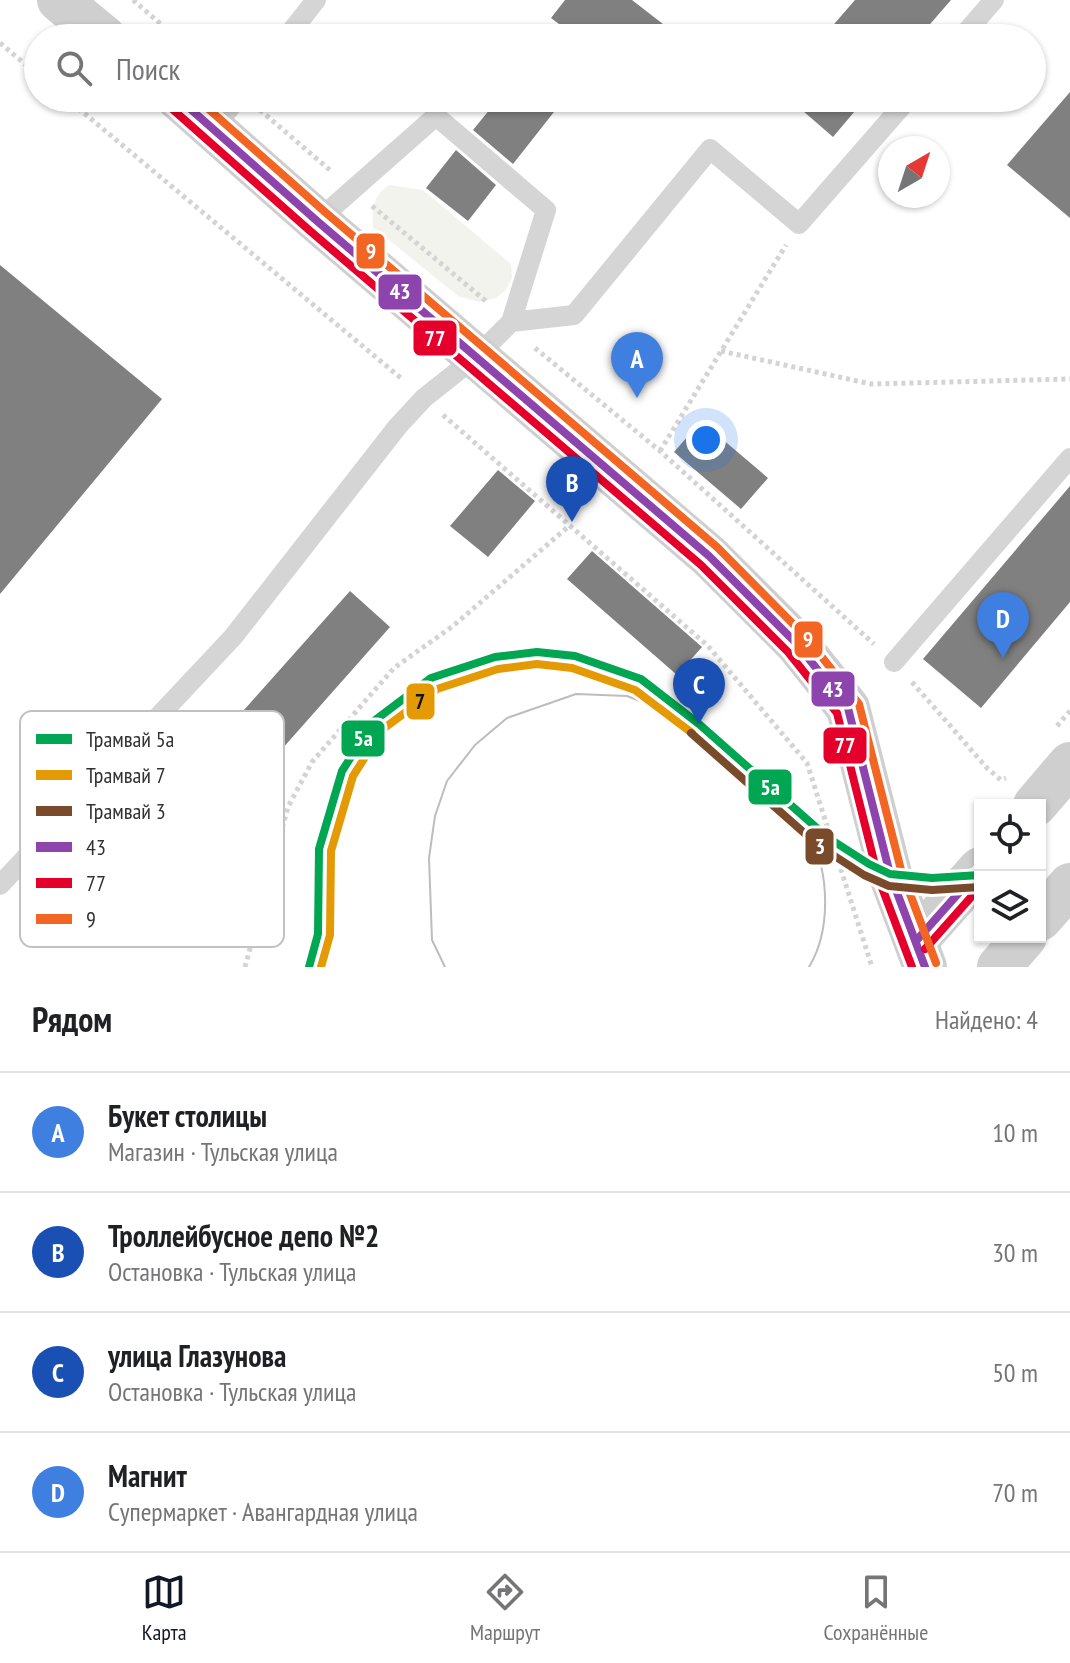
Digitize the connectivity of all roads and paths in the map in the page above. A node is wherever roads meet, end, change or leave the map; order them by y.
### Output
1 (59, 0) edge
2 (133, 0) edge
3 (316, 0) edge
4 (994, 0) edge
5 (88, 24) edge
6 (161, 24) edge
7 (297, 24) edge
8 (973, 24) edge
9 (0, 43) edge
10 (24, 63) edge
11 (83, 112) edge
12 (263, 112) edge
13 (897, 112) edge
14 (226, 113) edge
15 (353, 190) junction
16 (317, 221) junction
17 (799, 224) junction
18 (511, 322) junction
19 (721, 351) junction
20 (477, 356) junction
21 (1070, 379) edge
22 (424, 398) junction
23 (660, 451) junction
24 (1070, 458) edge
25 (569, 526) junction
26 (894, 662) junction
27 (163, 711) edge
28 (1070, 711) edge
29 (1060, 750) edge
30 (1022, 790) edge
31 (284, 822) edge
32 (20, 864) edge
33 (979, 871) edge
34 (0, 885) edge
35 (1070, 885) edge
36 (1046, 912) edge
37 (1020, 943) edge
38 (250, 947) edge
39 (921, 954) edge
40 (245, 967) edge
41 (872, 967) edge
42 (999, 967) edge

1 - 5 main road
2 - 6 path
3 - 7 lane
4 - 8 lane
9 - 10 path
11 - 22 path
12 - 15 path
13 - 17 lane
14 - 16 main road
15 - 16 lane
15 - 18 path
15 - 18 lane
16 - 20 main road
17 - 18 lane
17 - 19 path
18 - 20 lane
18 - 23 path
19 - 21 path
19 - 23 path
20 - 22 lane
20 - 39 main road
22 - 25 path
22 - 27 lane
23 - 26 path
24 - 26 lane
25 - 31 path
25 - 41 path
26 - 30 path
28 - 29 path
29 - 30 main road
32 - 34 lane
33 - 39 main road
35 - 36 main road
37 - 42 main road
38 - 40 path

